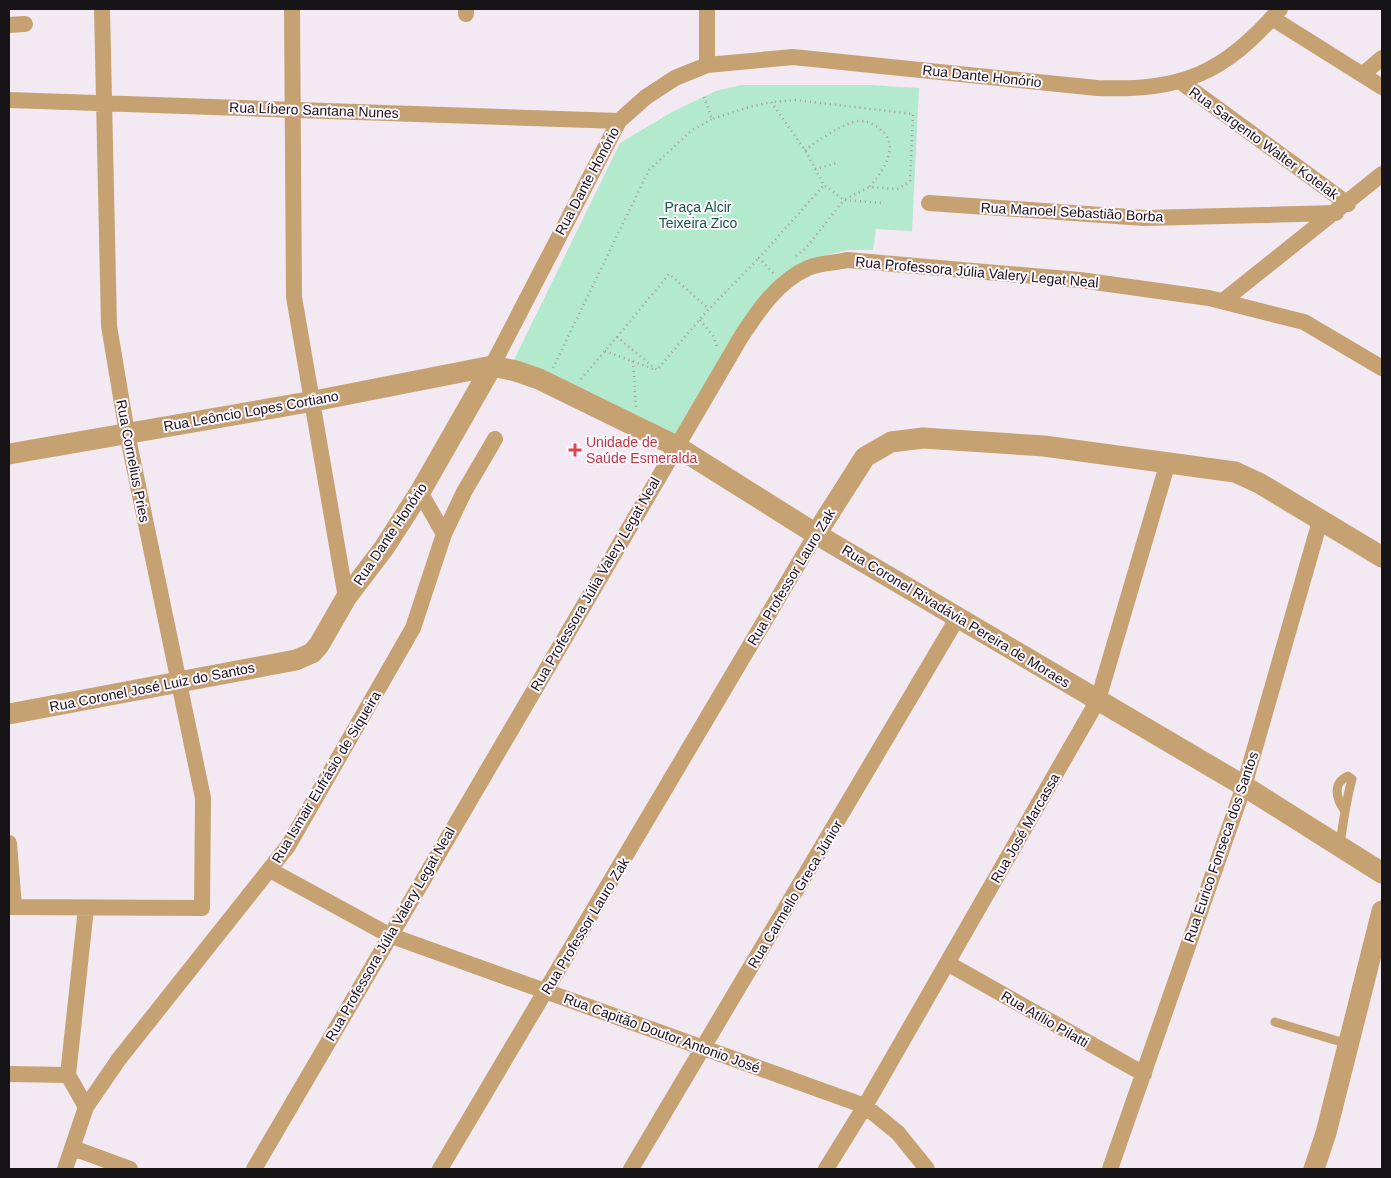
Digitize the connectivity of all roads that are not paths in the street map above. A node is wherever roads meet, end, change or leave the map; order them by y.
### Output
1 (102, 9) edge
2 (292, 9) edge
3 (708, 9) edge
4 (1276, 14) edge
5 (1382, 58) edge
6 (707, 65) junction
7 (1363, 74) junction
8 (1181, 82) junction
9 (1382, 86) edge
10 (9, 100) edge
11 (102, 103) junction
12 (292, 109) junction
13 (619, 121) junction
14 (1382, 174) edge
15 (929, 203) dead end
16 (1342, 209) junction
17 (1223, 301) junction
18 (492, 366) junction
19 (1382, 368) edge
20 (314, 401) junction
21 (127, 433) junction
22 (495, 439) dead end
23 (676, 446) junction
24 (9, 454) edge
25 (1168, 462) junction
26 (422, 495) junction
27 (1320, 521) junction
28 (444, 534) junction
29 (816, 534) junction
30 (1382, 557) edge
31 (346, 598) junction
32 (958, 617) junction
33 (296, 660) joint
34 (178, 683) junction
35 (1098, 700) junction
36 (9, 714) edge
37 (1244, 786) junction
38 (1345, 811) dead end
39 (9, 843) edge
40 (1339, 846) junction
41 (270, 870) junction
42 (1382, 873) edge
43 (12, 907) edge
44 (86, 908) junction
45 (1382, 911) edge
46 (389, 935) junction
47 (947, 963) junction
48 (546, 992) junction
49 (1275, 1022) dead end
50 (1348, 1044) junction
51 (704, 1048) junction
52 (9, 1074) edge
53 (1144, 1074) junction
54 (68, 1075) junction
55 (865, 1106) junction
56 (86, 1107) junction
57 (73, 1148) junction
58 (65, 1169) edge
59 (130, 1169) edge
60 (254, 1169) edge
61 (440, 1169) edge
62 (631, 1169) edge
63 (826, 1169) edge
64 (928, 1169) edge
65 (1110, 1169) edge
66 (1314, 1169) edge

1 - 11 street, Rua Cornelius Pries
2 - 12 street
3 - 6 street
4 - 7 street
4 - 8 street, Rua Dante Honório
5 - 7 street
6 - 8 street, Rua Dante Honório
6 - 13 street, Rua Dante Honório
7 - 9 street
8 - 16 street, Rua Sargento Walter Kotelak
10 - 11 street, Rua Líbero Santana Nunes
11 - 12 street, Rua Líbero Santana Nunes
11 - 21 street, Rua Cornelius Pries
12 - 13 street, Rua Líbero Santana Nunes
12 - 20 street
13 - 18 street, Rua Dante Honório
14 - 16 street
15 - 16 street, Rua Manoel Sebastião Borba
16 - 17 street
17 - 19 street, Rua Professora Júlia Valery Legat Neal
17 - 23 street, Rua Professora Júlia Valery Legat Neal
18 - 20 street, Rua Leôncio Lopes Cortiano
18 - 23 street, Rua Coronel Rivadávia Pereira de Moraes
18 - 26 street, Rua Dante Honório
20 - 21 street, Rua Leôncio Lopes Cortiano
20 - 31 street
21 - 24 street, Rua Leôncio Lopes Cortiano
21 - 34 street, Rua Cornelius Pries
22 - 28 street, Rua Ismair Eufrásio de Siqueira
23 - 29 street, Rua Coronel Rivadávia Pereira de Moraes
23 - 46 street, Rua Professora Júlia Valery Legat Neal
25 - 27 street, Rua Professor Lauro Zak
25 - 29 street, Rua Professor Lauro Zak
25 - 35 street, Rua José Marcassa
26 - 28 street
26 - 31 street, Rua Dante Honório
27 - 30 street, Rua Professor Lauro Zak
27 - 37 street, Rua Eurico Fonseca dos Santos
28 - 41 street, Rua Ismair Eufrásio de Siqueira
29 - 32 street, Rua Coronel Rivadávia Pereira de Moraes
29 - 48 street, Rua Professor Lauro Zak
31 - 33 street, Rua Dante Honório
32 - 35 street, Rua Coronel Rivadávia Pereira de Moraes
32 - 51 street, Rua Carmello Greca Júnior
33 - 34 street, Rua Coronel José Luiz do Santos
34 - 36 street, Rua Coronel José Luiz do Santos
34 - 44 street, Rua Cornelius Pries
35 - 37 street, Rua Coronel Rivadávia Pereira de Moraes
35 - 47 street, Rua José Marcassa
37 - 40 street, Rua Coronel Rivadávia Pereira de Moraes
37 - 53 street, Rua Eurico Fonseca dos Santos
38 - 40 lane
39 - 43 street
40 - 42 street, Rua Coronel Rivadávia Pereira de Moraes
41 - 46 street, Rua Capitão Doutor Antonio José
41 - 56 street, Rua Ismair Eufrásio de Siqueira
43 - 44 street
44 - 54 street
45 - 50 street
46 - 48 street, Rua Capitão Doutor Antonio José
46 - 60 street, Rua Professora Júlia Valery Legat Neal
47 - 53 street, Rua Atílio Pilatti
47 - 55 street, Rua José Marcassa
48 - 51 street, Rua Capitão Doutor Antonio José
48 - 61 street, Rua Professor Lauro Zak
49 - 50 lane
50 - 66 street
51 - 55 street, Rua Capitão Doutor Antonio José
51 - 62 street, Rua Carmello Greca Júnior
52 - 54 street
53 - 65 street, Rua Eurico Fonseca dos Santos
54 - 56 street
55 - 63 street, Rua José Marcassa
55 - 64 street, Rua Capitão Doutor Antonio José
56 - 57 street, Rua Ismair Eufrásio de Siqueira
57 - 58 street, Rua Ismair Eufrásio de Siqueira
57 - 59 street

